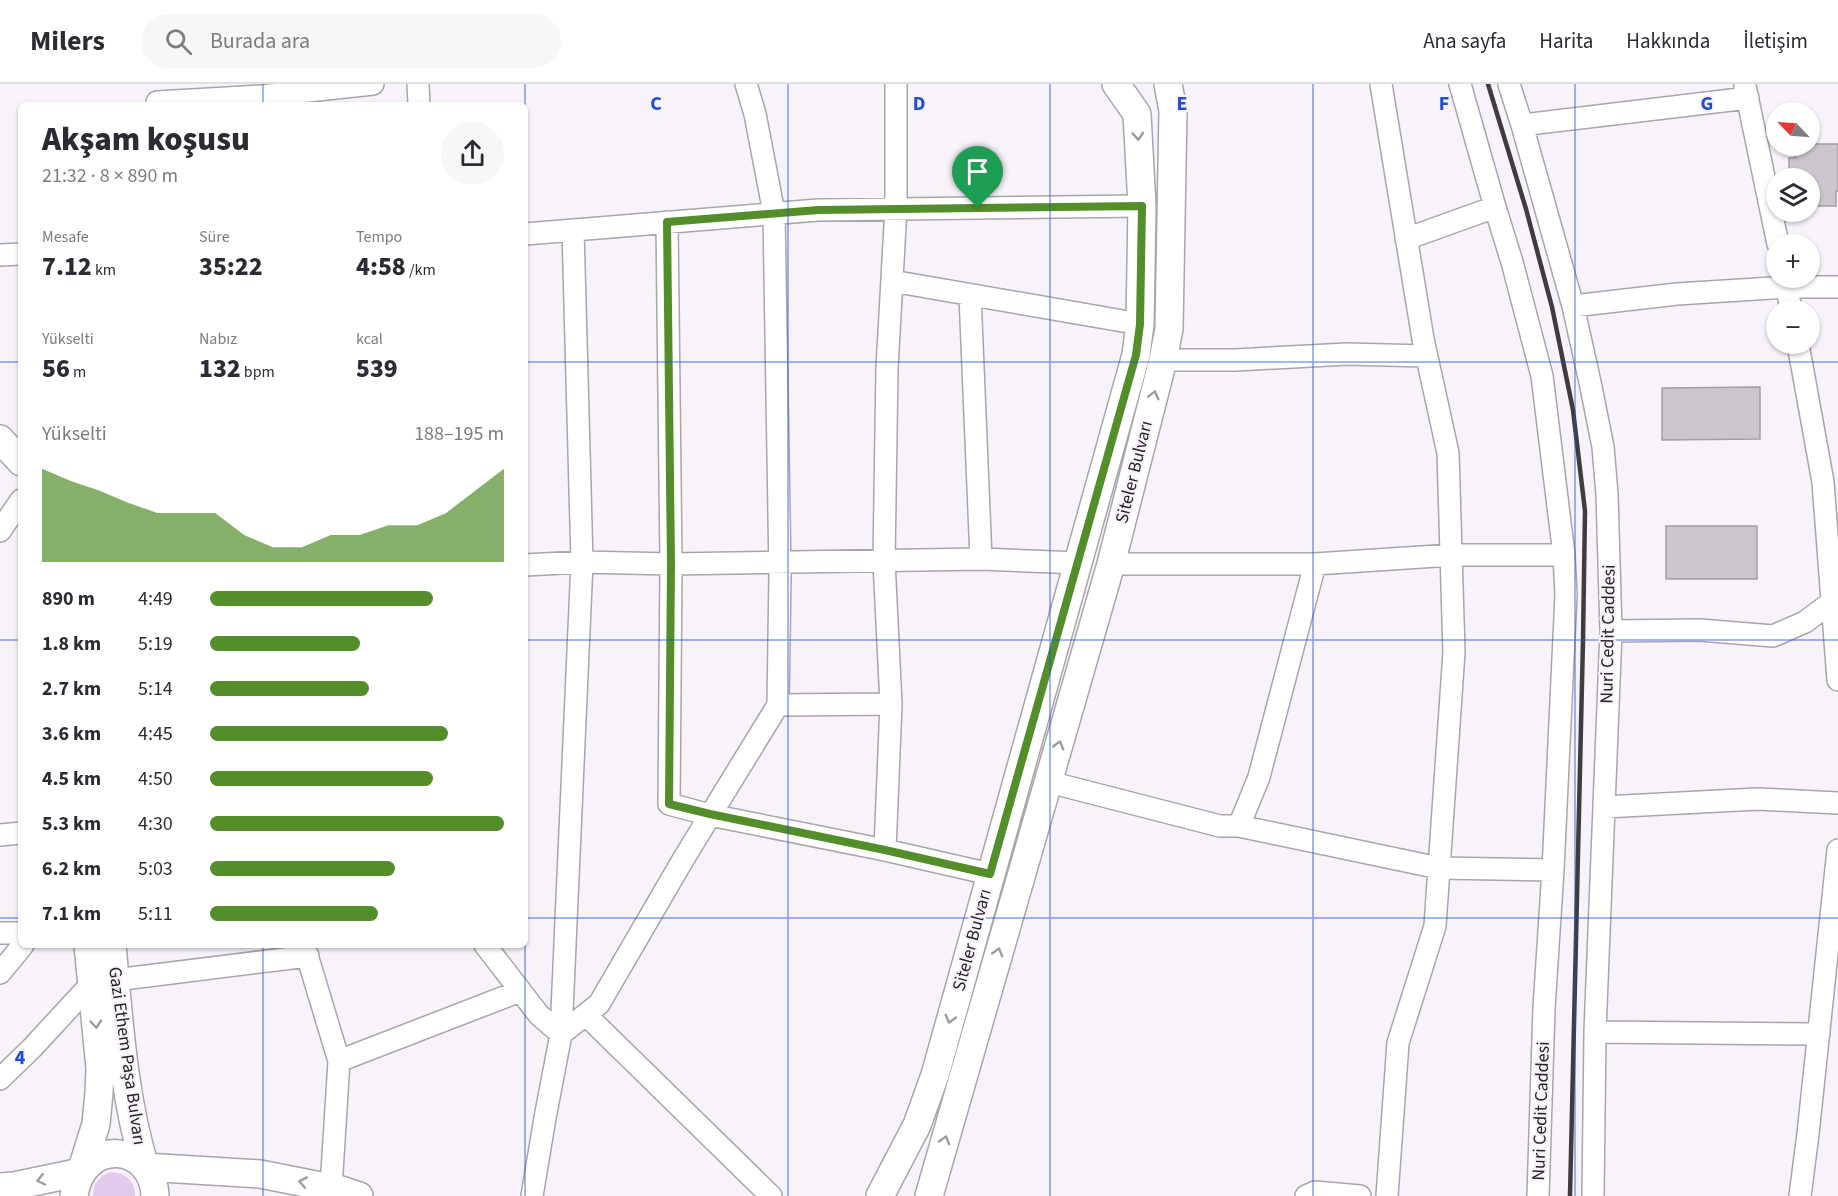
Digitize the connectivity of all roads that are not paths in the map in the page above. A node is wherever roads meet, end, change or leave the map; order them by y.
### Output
1 (374, 84) edge
2 (418, 84) edge
3 (746, 84) edge
4 (896, 84) edge
5 (1116, 84) edge
6 (1168, 84) edge
7 (1381, 84) edge
8 (1460, 84) edge
9 (1509, 84) edge
10 (1747, 91) edge
11 (261, 95) edge
12 (157, 102) dead end
13 (419, 102) edge
14 (1522, 125) junction
15 (1142, 206) junction
16 (1495, 207) junction
17 (896, 208) junction
18 (774, 213) junction
19 (667, 222) junction
20 (573, 230) junction
21 (528, 234) edge
22 (1776, 234) edge
23 (1406, 239) junction
24 (892, 281) junction
25 (1766, 284) edge
26 (1820, 285) edge
27 (1838, 287) edge
28 (970, 295) junction
29 (1572, 306) junction
30 (1140, 324) junction
31 (1800, 354) edge
32 (1426, 356) junction
33 (1163, 360) junction
34 (0, 439) edge
35 (18, 459) edge
36 (1830, 483) edge
37 (18, 504) edge
38 (0, 531) edge
39 (1452, 555) junction
40 (1564, 555) junction
41 (981, 559) junction
42 (884, 561) junction
43 (582, 562) junction
44 (780, 562) junction
45 (1078, 563) junction
46 (671, 564) junction
47 (1111, 564) junction
48 (1315, 564) junction
49 (528, 565) edge
50 (1833, 601) junction
51 (1611, 631) junction
52 (1838, 680) edge
53 (891, 704) junction
54 (778, 705) junction
55 (1049, 782) junction
56 (1838, 803) edge
57 (1605, 807) junction
58 (710, 814) junction
59 (1239, 826) junction
60 (18, 833) edge
61 (0, 835) edge
62 (885, 850) junction
63 (1838, 850) edge
64 (1439, 868) junction
65 (1553, 870) junction
66 (990, 874) junction
67 (0, 933) edge
68 (18, 933) edge
69 (21, 948) edge
70 (89, 948) edge
71 (111, 948) edge
72 (488, 948) edge
73 (306, 951) edge
74 (0, 974) edge
75 (104, 982) junction
76 (520, 991) junction
77 (586, 1015) junction
78 (1595, 1032) junction
79 (561, 1034) junction
80 (1818, 1034) junction
81 (339, 1061) junction
82 (0, 1078) edge
83 (145, 1167) junction
84 (77, 1184) edge
85 (0, 1188) edge
86 (331, 1188) junction
87 (155, 1196) edge
88 (359, 1196) edge
89 (532, 1196) edge
90 (771, 1196) edge
91 (880, 1196) edge
92 (928, 1196) edge
93 (1306, 1196) edge
94 (1360, 1196) edge
95 (1387, 1196) edge
96 (1538, 1196) edge
97 (1593, 1196) edge
98 (1800, 1196) edge

1 - 11 street
2 - 13 street
3 - 18 street
4 - 17 street
5 -> 15 main road, Siteler Bulvarı
6 - 33 main road, Siteler Bulvarı
7 - 23 street
8 - 16 street, Nuri Cedit Caddesi
9 - 14 street, Nuri Cedit Caddesi
10 - 14 street
10 - 22 street
11 - 12 street
14 - 29 street, Nuri Cedit Caddesi
15 - 17 street
15 - 30 main road, Siteler Bulvarı
16 - 23 street
16 - 40 street, Nuri Cedit Caddesi
17 - 18 street
17 - 24 street
18 - 19 street
18 - 44 street
19 - 20 street
19 - 46 street
20 - 21 street
20 - 43 street
23 - 32 street
24 - 28 street
24 - 42 street
25 - 29 street
26 - 27 street
28 - 30 street
28 - 41 street
29 - 51 street, Nuri Cedit Caddesi
30 - 45 main road, Siteler Bulvarı
31 - 36 street
32 - 33 street
32 - 39 street
47 -> 33 main road, Siteler Bulvarı
34 - 35 main road
36 - 50 street
37 - 38 street
39 - 40 street
39 - 48 street
39 - 64 street
40 - 65 street, Nuri Cedit Caddesi
41 - 42 street
41 - 45 street
42 - 44 street
42 - 53 street
43 - 46 street
43 - 49 street
43 - 79 street
44 - 46 street
44 - 54 street
45 - 66 main road, Siteler Bulvarı
46 - 58 street
47 - 48 street
55 -> 47 main road, Siteler Bulvarı
48 - 59 street
50 - 51 street
50 - 52 street
51 - 57 street, Nuri Cedit Caddesi
53 - 54 street
53 - 62 street
54 - 58 street
55 - 59 street
92 -> 55 main road, Siteler Bulvarı
56 - 57 street
57 - 78 street, Nuri Cedit Caddesi
58 - 62 street
58 - 77 street
59 - 64 street
60 - 61 street
62 - 66 street
63 - 80 street
64 - 65 street
64 - 95 street
65 - 96 street, Nuri Cedit Caddesi
66 -> 91 main road, Siteler Bulvarı
67 - 68 street
69 - 74 street
70 - 75 main road, Gazi Ethem Paşa Bulvarı
71 - 75 main road, Gazi Ethem Paşa Bulvarı
72 - 76 street
73 - 75 street
73 - 81 street
75 - 82 street
75 - 83 main road, Gazi Ethem Paşa Bulvarı
75 -> 84 main road, Gazi Ethem Paşa Bulvarı
76 - 79 street
76 - 81 street
77 - 79 street
77 - 90 street
78 - 80 street
78 - 97 street, Nuri Cedit Caddesi
79 - 89 street
80 - 98 street
81 - 86 street
83 - 84 main road
86 -> 83 main road
83 - 87 main road, Gazi Ethem Paşa Bulvarı
84 -> 85 main road
86 - 88 main road
93 - 94 street

